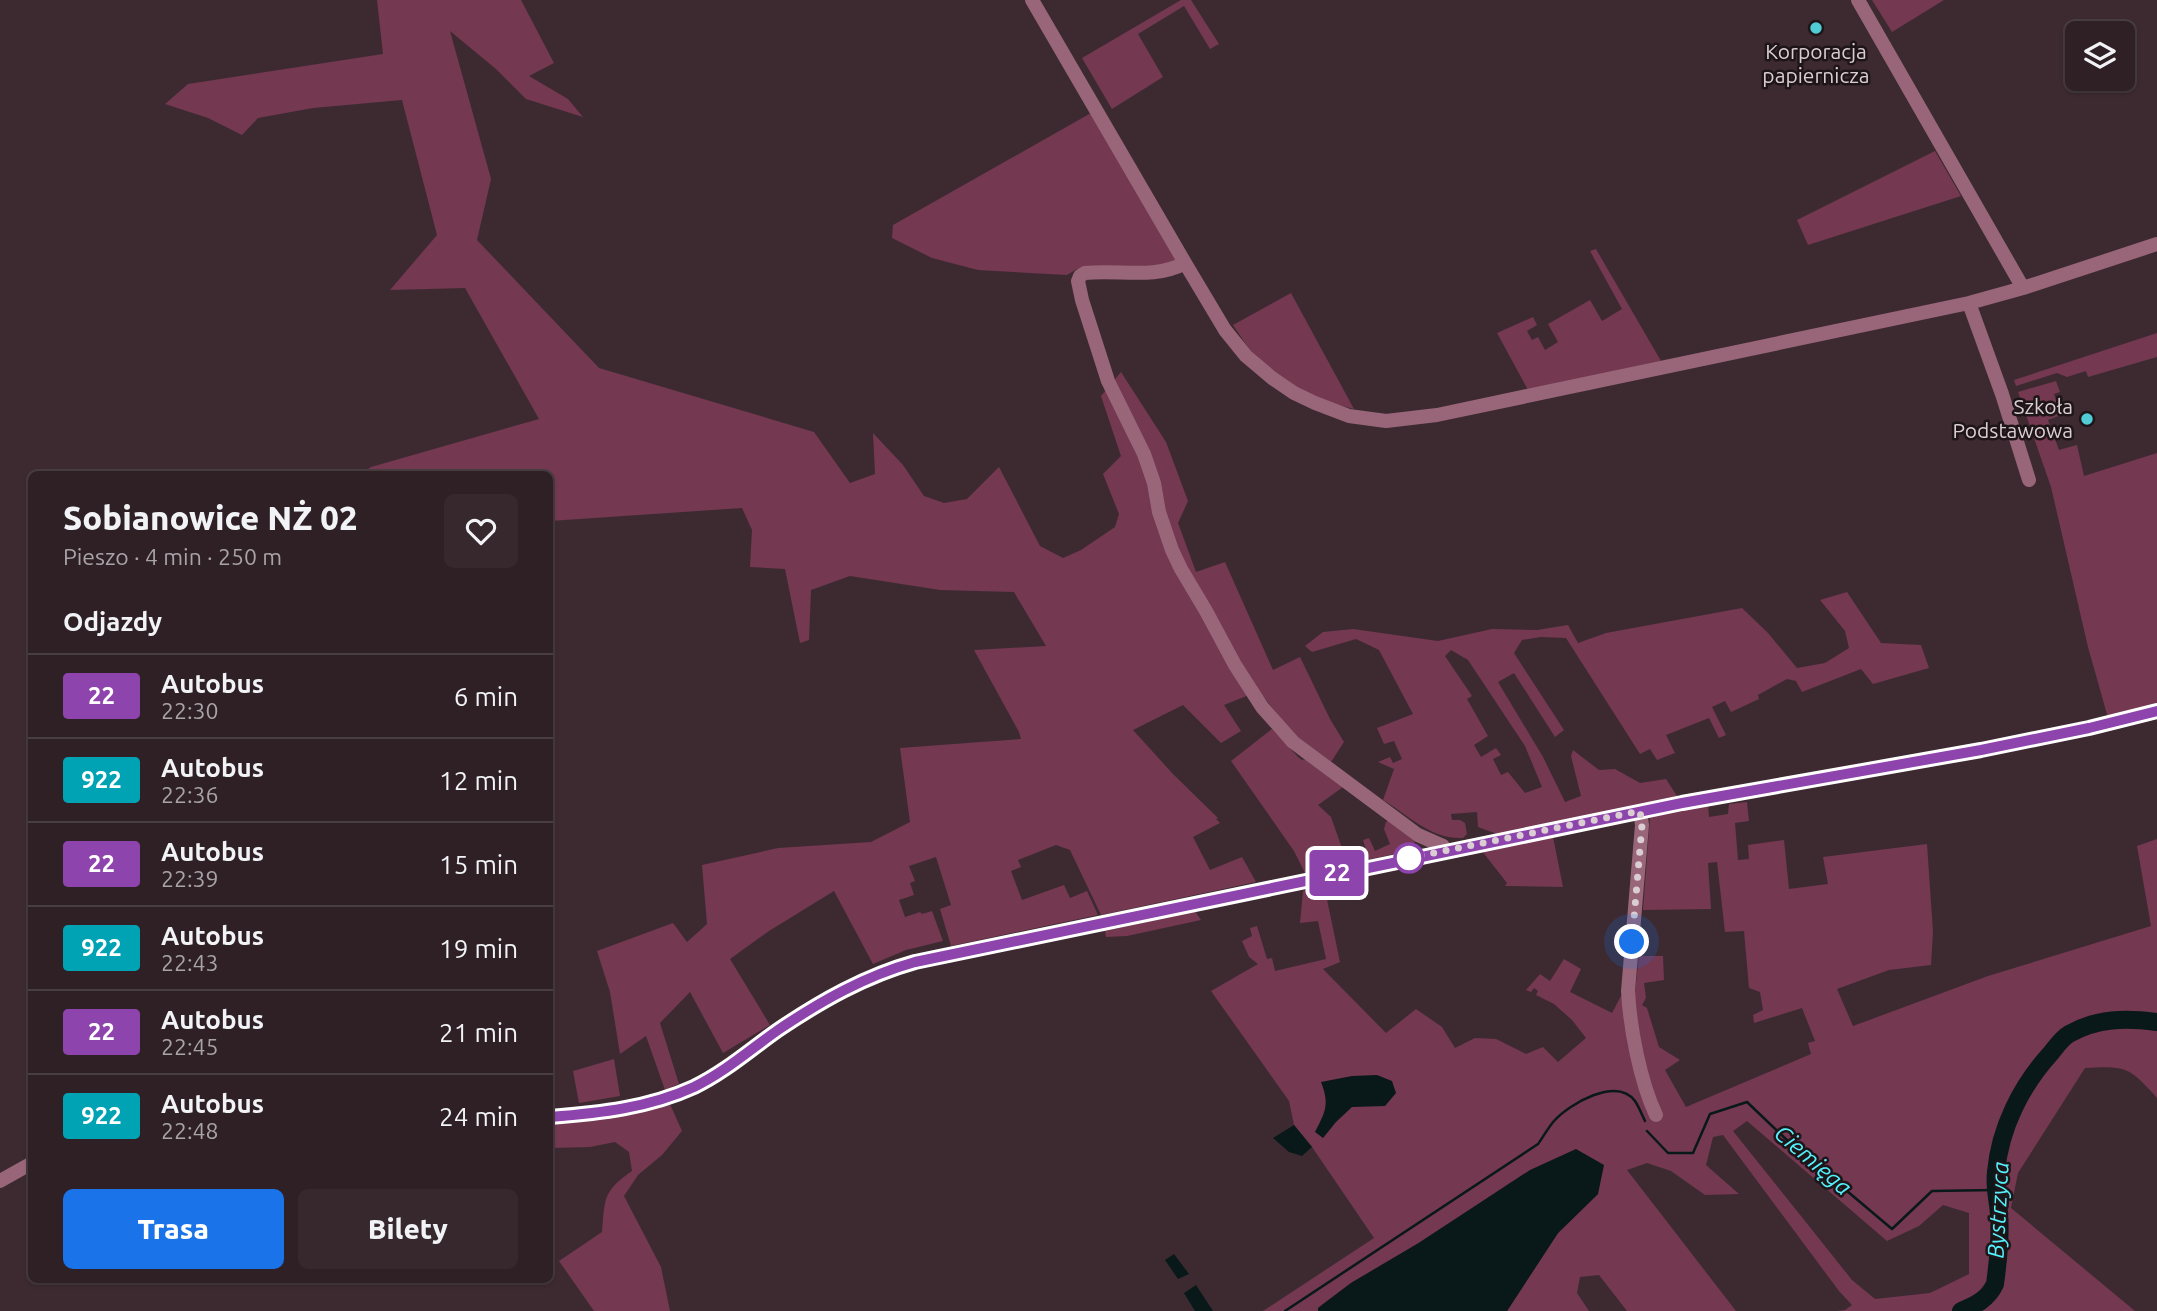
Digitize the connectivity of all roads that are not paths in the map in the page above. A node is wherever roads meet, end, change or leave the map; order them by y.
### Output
1 (1032, 0) edge
2 (1858, 0) edge
3 (2157, 244) edge
4 (1185, 263) junction
5 (2022, 288) junction
6 (1969, 303) junction
7 (2029, 480) dead end
8 (2157, 711) edge
9 (1640, 811) junction
10 (1418, 835) junction
11 (1446, 851) junction
12 (1416, 857) junction
13 (1656, 1115) dead end
14 (553, 1117) edge
15 (28, 1165) edge
16 (2, 1177) edge

1 - 4 street
2 - 5 street
3 - 5 street
4 - 6 street
4 - 10 street
5 - 6 street
6 - 7 street
8 - 9 street
9 - 11 street
9 - 13 street
10 - 11 street
10 - 12 street
11 - 12 street
12 - 14 street
15 - 16 street

